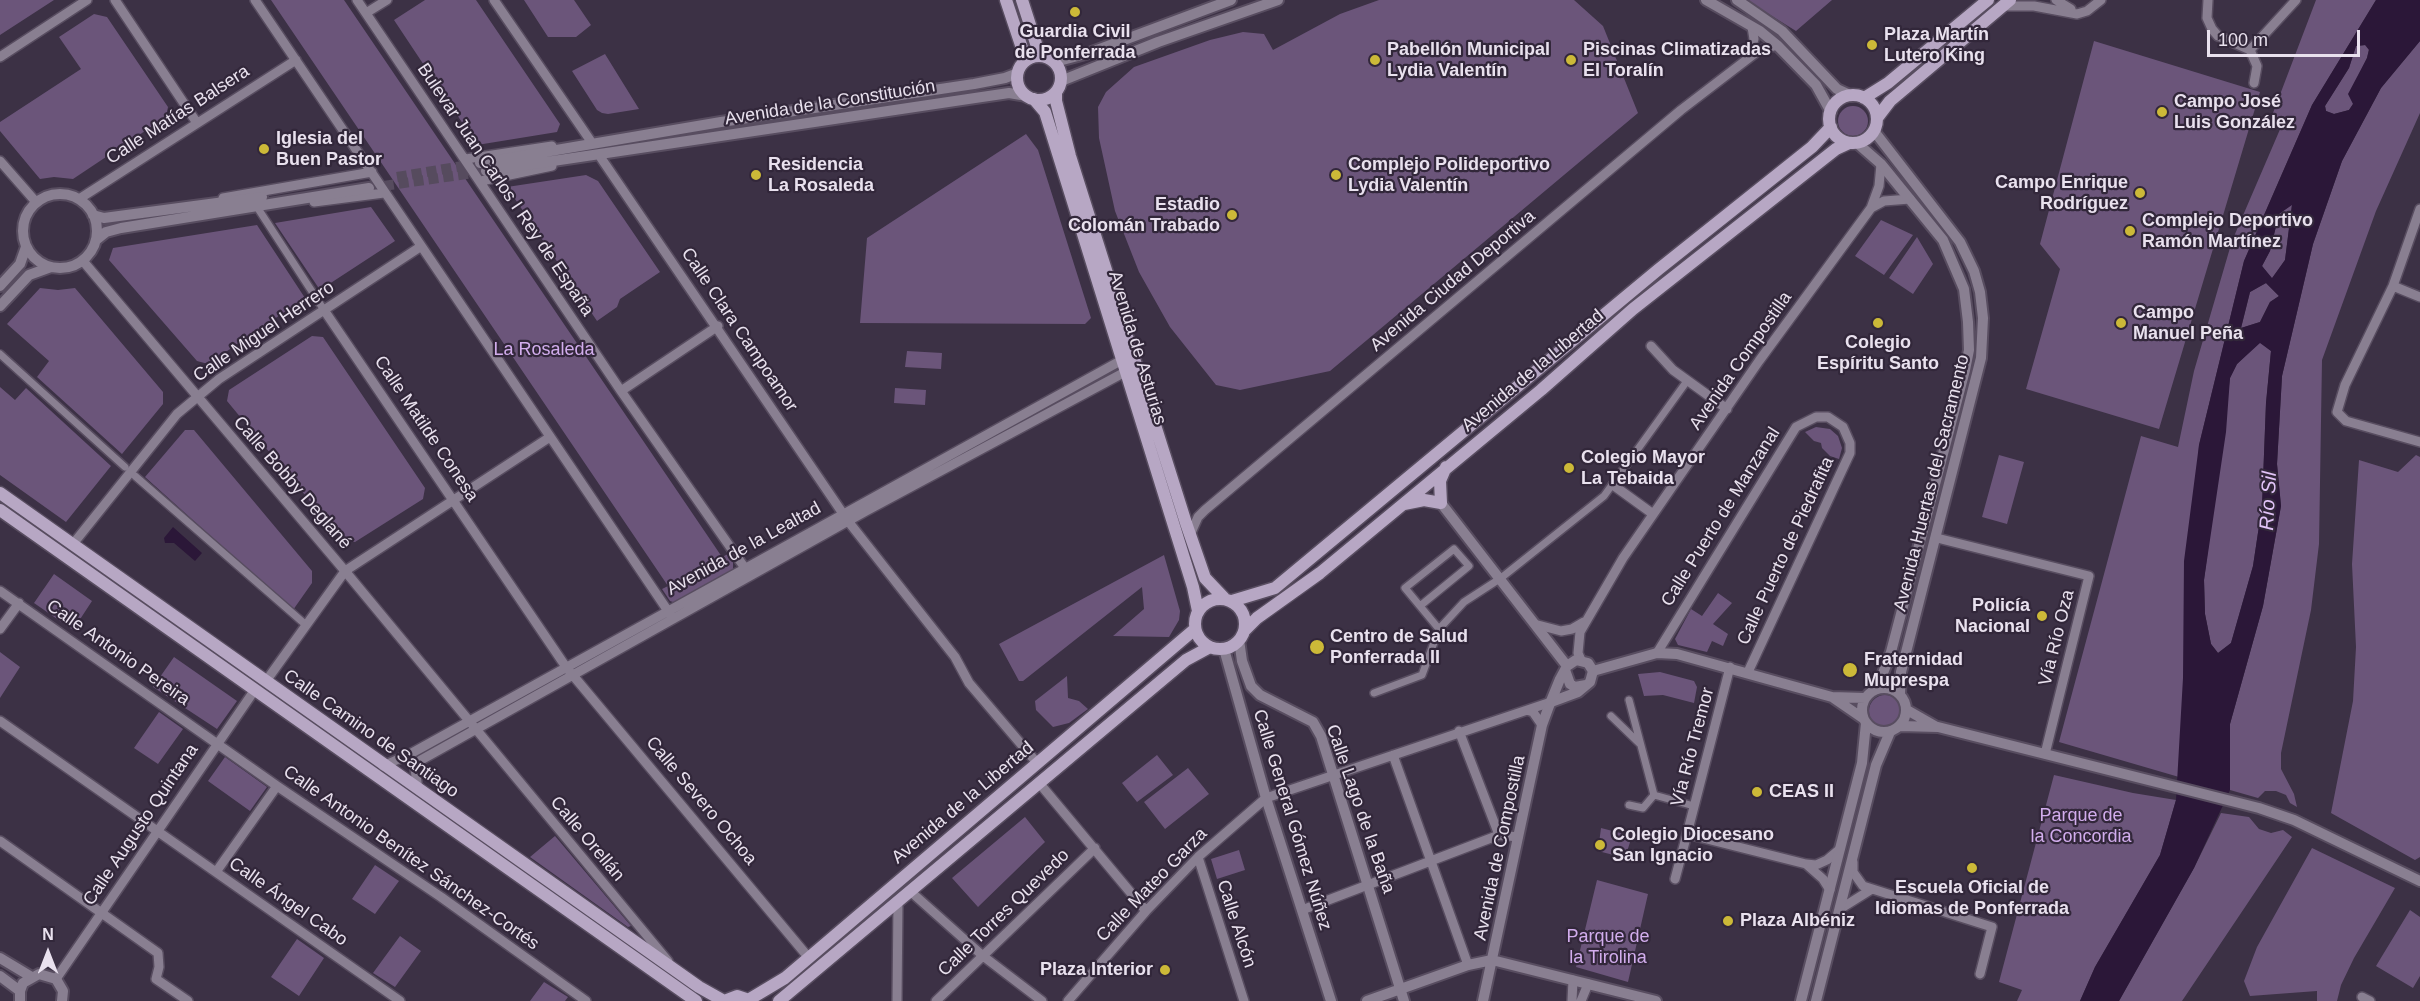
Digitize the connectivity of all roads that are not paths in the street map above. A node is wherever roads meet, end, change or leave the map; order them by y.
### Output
1 (87, 0) edge
2 (115, 0) edge
3 (255, 0) edge
4 (357, 0) edge
5 (387, 0) edge
6 (494, 0) edge
7 (1006, 0) edge
8 (1022, 0) edge
9 (1231, 0) edge
10 (1278, 0) edge
11 (1706, 0) edge
12 (1737, 0) edge
13 (1988, 0) edge
14 (2055, 0) edge
15 (2101, 0) edge
16 (2208, 0) edge
17 (2006, 3) edge
18 (2292, 3) edge
19 (2092, 8) junction
20 (366, 13) junction
21 (1752, 27) junction
22 (1777, 45) junction
23 (2250, 50) junction
24 (1040, 56) junction
25 (0, 57) edge
26 (1747, 59) junction
27 (296, 60) junction
28 (1026, 60) junction
29 (1055, 62) junction
30 (1018, 73) junction
31 (2254, 83) dead end
32 (1059, 86) junction
33 (1031, 97) junction
34 (1858, 97) junction
35 (1831, 112) junction
36 (1877, 118) junction
37 (197, 123) junction
38 (1831, 127) junction
39 (1874, 131) junction
40 (590, 140) junction
41 (635, 143) junction
42 (1853, 143) junction
43 (601, 158) junction
44 (466, 159) junction
45 (0, 161) edge
46 (1881, 164) junction
47 (372, 172) junction
48 (482, 172) junction
49 (384, 193) junction
50 (79, 199) junction
51 (1911, 199) junction
52 (36, 202) junction
53 (181, 206) junction
54 (1871, 208) junction
55 (2420, 209) edge
56 (259, 210) junction
57 (93, 214) junction
58 (184, 219) junction
59 (96, 240) junction
60 (26, 247) junction
61 (420, 247) junction
62 (83, 261) junction
63 (51, 267) junction
64 (0, 286) edge
65 (2392, 286) junction
66 (2420, 297) edge
67 (0, 306) edge
68 (324, 310) junction
69 (718, 326) junction
70 (1652, 346) dead end
71 (0, 354) edge
72 (1124, 366) junction
73 (1541, 367) junction
74 (1530, 376) junction
75 (1552, 381) junction
76 (1687, 381) junction
77 (1540, 390) junction
78 (621, 391) junction
79 (197, 398) junction
80 (1727, 409) junction
81 (1828, 417) joint
82 (550, 438) junction
83 (2420, 442) edge
84 (1447, 466) junction
85 (125, 467) dead end
86 (135, 476) dead end
87 (1613, 485) junction
88 (0, 493) edge
89 (454, 501) junction
90 (1441, 503) junction
91 (1181, 506) junction
92 (1400, 506) junction
93 (1209, 507) junction
94 (0, 510) edge
95 (1653, 514) junction
96 (846, 517) junction
97 (1190, 535) junction
98 (1937, 538) junction
99 (73, 544) junction
100 (345, 571) junction
101 (747, 572) junction
102 (1501, 578) junction
103 (0, 591) edge
104 (1228, 600) junction
105 (18, 603) junction
106 (1420, 606) junction
107 (1198, 611) junction
108 (670, 614) junction
109 (1585, 621) junction
110 (306, 625) junction
111 (1538, 625) junction
112 (0, 629) edge
113 (1195, 629) junction
114 (1439, 629) junction
115 (1242, 636) junction
116 (1210, 647) junction
117 (1224, 649) junction
118 (1657, 653) junction
119 (1571, 664) junction
120 (1730, 667) junction
121 (569, 671) junction
122 (1593, 671) junction
123 (1748, 672) junction
124 (266, 681) junction
125 (1586, 685) junction
126 (1877, 689) junction
127 (254, 691) junction
128 (1374, 693) dead end
129 (1900, 694) junction
130 (1832, 697) junction
131 (1866, 698) junction
132 (1629, 700) dead end
133 (1551, 702) junction
134 (1527, 710) junction
135 (1907, 710) junction
136 (1611, 716) dead end
137 (0, 721) edge
138 (1865, 721) junction
139 (472, 725) junction
140 (1542, 725) junction
141 (1938, 727) junction
142 (1895, 729) junction
143 (1459, 731) junction
144 (217, 743) junction
145 (1641, 745) junction
146 (2045, 754) junction
147 (1393, 755) junction
148 (1038, 764) junction
149 (383, 766) junction
150 (1335, 776) junction
151 (1040, 784) junction
152 (277, 786) junction
153 (418, 789) junction
154 (1654, 795) junction
155 (1266, 798) junction
156 (1629, 805) dead end
157 (1694, 806) junction
158 (157, 830) junction
159 (1687, 834) junction
160 (1499, 835) junction
161 (1518, 837) junction
162 (0, 841) edge
163 (1095, 848) junction
164 (1840, 849) junction
165 (1198, 857) junction
166 (1853, 859) junction
167 (1430, 862) junction
168 (1806, 864) junction
169 (216, 872) junction
170 (1675, 879) dead end
171 (2420, 881) edge
172 (1370, 885) junction
173 (1872, 889) junction
174 (1830, 890) junction
175 (910, 891) junction
176 (898, 902) junction
177 (1840, 909) junction
178 (1302, 910) junction
179 (1146, 911) junction
180 (102, 912) junction
181 (983, 956) junction
182 (809, 957) junction
183 (0, 958) edge
184 (1492, 960) junction
185 (1468, 965) junction
186 (675, 970) junction
187 (1980, 974) dead end
188 (0, 975) edge
189 (30, 976) junction
190 (56, 979) junction
191 (1574, 980) junction
192 (1588, 984) junction
193 (1401, 988) junction
194 (20, 996) edge
195 (751, 1000) edge
196 (1648, 1000) edge
197 (62, 1001) edge
198 (188, 1001) edge
199 (400, 1001) edge
200 (586, 1001) edge
201 (696, 1001) edge
202 (724, 1001) edge
203 (779, 1001) edge
204 (897, 1001) edge
205 (936, 1001) edge
206 (1042, 1001) edge
207 (1068, 1001) edge
208 (1244, 1001) edge
209 (1331, 1001) edge
210 (1367, 1001) edge
211 (1404, 1001) edge
212 (1484, 1001) edge
213 (1572, 1001) edge
214 (1581, 1001) edge
215 (1802, 1001) edge
216 (1816, 1001) edge

1 - 25 street
2 - 37 street
3 - 27 street
4 - 20 street, Bulevar Juan Carlos I Rey de España
5 - 20 street
6 - 40 street
7 - 28 main road
8 - 24 main road
9 - 29 street
10 - 32 street
11 - 21 street
12 - 34 street
13 - 34 main road
14 - 19 street
15 - 19 street
16 - 23 street
17 - 19 street
17 - 36 main road
18 - 23 street
20 - 44 street, Bulevar Juan Carlos I Rey de España
21 - 22 street
21 - 26 street
22 - 26 street, Avenida Ciudad Deportiva
22 - 35 street
23 - 31 street
24 - 28 main road
24 - 29 main road
26 - 93 street, Avenida Ciudad Deportiva
27 - 37 street, Calle Matías Balsera
27 - 47 street
28 - 30 main road
29 - 32 main road
30 - 33 main road
30 - 41 street, Avenida de la Constitución
32 - 33 main road
32 - 91 main road, Avenida de Asturias
33 - 41 street, Avenida de la Constitución
33 - 72 main road, Avenida de Asturias
34 - 35 main road
34 - 36 main road
35 - 38 main road
36 - 39 main road
37 - 50 street, Calle Matías Balsera
38 - 42 main road
38 - 73 main road, Avenida de la Libertad
39 - 42 main road
39 - 98 street, Avenida Huertas del Sacramento
40 - 41 street, Avenida de la Constitución
40 - 44 street, Avenida de la Constitución
41 - 43 street, Avenida de la Constitución
41 - 48 street, Avenida de la Constitución
42 - 46 street, Avenida Huertas del Sacramento
42 - 75 main road, Avenida de la Libertad
43 - 48 street, Avenida de la Constitución
43 - 69 street, Calle Clara Campoamor
44 - 48 street, Bulevar Juan Carlos I Rey de España
45 - 52 street
46 - 51 street, Avenida Huertas del Sacramento
46 - 54 street, Avenida Compostilla
47 - 49 street
47 - 53 street
48 - 78 street, Bulevar Juan Carlos I Rey de España
49 - 56 street
49 - 61 street
50 - 52 street
50 - 57 street
51 - 54 street
51 - 126 street, Avenida Huertas del Sacramento
52 - 60 street
53 - 57 street
53 - 58 street
54 - 80 street, Avenida Compostilla
55 - 65 street
56 - 58 street
56 - 68 street, Calle Matilde Conesa
57 - 59 street
58 - 59 street
59 - 62 street
60 - 63 street
60 - 64 street
61 - 68 street, Calle Miguel Herrero
61 - 82 street
62 - 63 street
62 - 79 street, Calle Bobby Deglané
63 - 67 street
65 - 66 street
65 - 83 street
68 - 79 street, Calle Miguel Herrero
68 - 89 street, Calle Matilde Conesa
69 - 78 street
69 - 96 street, Calle Clara Campoamor
70 - 76 street
71 - 85 street
72 - 96 street, Avenida de la Lealtad
72 - 107 main road, Avenida de Asturias
73 - 74 main road, Avenida de la Libertad
73 - 75 main road
74 - 77 main road
74 - 104 main road, Avenida de la Libertad
75 - 77 main road, Avenida de la Libertad
76 - 80 street
76 - 87 street
77 - 84 main road, Avenida de la Libertad
78 - 101 street, Bulevar Juan Carlos I Rey de España
79 - 99 street, Calle Miguel Herrero
79 - 100 street, Calle Bobby Deglané
80 - 95 street, Avenida Compostilla
81 - 118 street, Calle Puerto de Manzanal
81 - 123 street, Calle Puerto de Piedrafita
82 - 89 street
82 - 108 street
84 - 90 main road
84 - 92 main road, Avenida de la Libertad
86 - 110 street
87 - 95 street
87 - 102 street
88 - 99 main road, Calle Camino de Santiago
89 - 100 street
89 - 121 street, Calle Matilde Conesa
90 - 92 main road
90 - 102 street
91 - 93 street
91 - 97 main road, Avenida de Asturias
92 - 115 main road, Avenida de la Libertad
93 - 97 street, Avenida Ciudad Deportiva
94 - 127 main road, Calle Camino de Santiago
95 - 109 street, Avenida Compostilla
96 - 101 street, Avenida de la Lealtad
96 - 148 street, Avenida de la Lealtad
97 - 104 main road, Avenida de Asturias
98 - 129 street, Avenida Huertas del Sacramento
98 - 146 street, Vía Río Oza
99 - 124 main road, Calle Camino de Santiago
100 - 110 street
100 - 139 street, Calle Bobby Deglané
101 - 108 street, Avenida de la Lealtad
102 - 111 street
102 - 114 street
103 - 105 street, Calle Antonio Pereira
104 - 107 main road
104 - 115 main road
105 - 112 street
105 - 144 street, Calle Antonio Pereira
106 - 106 street
106 - 114 street
107 - 113 main road
108 - 121 street, Avenida de la Lealtad
109 - 111 street
109 - 119 street, Avenida Compostilla
110 - 124 street
111 - 119 street
113 - 116 main road
113 - 148 main road, Avenida de la Libertad
114 - 128 street
115 - 117 main road
115 - 150 street, Calle Lago de la Baña
116 - 117 main road
116 - 151 main road, Avenida de la Libertad
117 - 155 street, Calle General Gómez Núñez
118 - 120 street
118 - 122 street
119 - 122 street
119 - 125 street
119 - 133 street, Avenida de Compostilla
120 - 123 street
120 - 157 street, Vía Río Tremor
121 - 139 street, Avenida de la Lealtad
121 - 182 street, Calle Severo Ochoa
122 - 125 street
123 - 130 street
124 - 149 main road, Calle Camino de Santiago
125 - 133 street
126 - 129 street
126 - 131 street
127 - 144 street, Calle Augusto Quintana
127 - 201 main road, Calle Camino de Santiago
129 - 135 street
130 - 131 street
130 - 138 street
131 - 138 street
132 - 145 street
133 - 134 street
133 - 140 street, Avenida de Compostilla
134 - 140 street
134 - 143 street
135 - 141 street
135 - 142 street
136 - 145 street
137 - 158 street, Calle Ángel Cabo
138 - 142 street
138 - 164 street
139 - 149 street, Avenida de la Lealtad
139 - 153 street, Avenida de la Lealtad
139 - 186 street, Calle Orellán
140 - 161 street, Avenida de Compostilla
141 - 142 street
141 - 146 street
142 - 166 street
143 - 147 street
143 - 160 street
144 - 152 street, Calle Antonio Benítez Sánchez-Cortés
144 - 158 street, Calle Augusto Quintana
145 - 154 street
146 - 171 street
147 - 150 street
147 - 167 street
148 - 182 main road, Avenida de la Libertad
149 - 153 main road, Calle Camino de Santiago
150 - 155 street
150 - 172 street, Calle Lago de la Baña
151 - 163 street
151 - 175 main road, Avenida de la Libertad
152 - 169 street
152 - 200 street, Calle Antonio Benítez Sánchez-Cortés
153 - 186 main road, Calle Camino de Santiago
154 - 156 street
154 - 157 street
155 - 165 street, Calle Mateo Garza
155 - 178 street, Calle General Gómez Núñez
157 - 159 street, Vía Río Tremor
158 - 169 street, Calle Ángel Cabo
158 - 180 street, Calle Augusto Quintana
159 - 168 street, Vía Río Tremor
159 - 170 street, Vía Río Tremor
160 - 161 street
160 - 167 street
161 - 184 street, Avenida de Compostilla
162 - 180 street
163 - 179 street
163 - 181 street, Calle Torres Quevedo
164 - 168 street
164 - 174 street
165 - 179 street, Calle Mateo Garza
165 - 208 street, Calle Alcón
166 - 173 street
166 - 177 street
167 - 172 street
167 - 185 street
168 - 174 street
169 - 199 street, Calle Ángel Cabo
172 - 178 street
172 - 193 street, Calle Lago de la Baña
173 - 177 street
173 - 187 street
174 - 215 street
175 - 176 main road, Avenida de la Libertad
175 - 181 street
176 - 203 main road, Avenida de la Libertad
176 - 204 street
177 - 216 street
178 - 209 street, Calle General Gómez Núñez
179 - 207 street, Calle Mateo Garza
180 - 190 street, Calle Augusto Quintana
180 - 198 street
181 - 205 street, Calle Torres Quevedo
181 - 206 street
182 - 195 main road, Avenida de la Libertad
183 - 189 street
184 - 185 street
184 - 191 street
184 - 212 street, Avenida de Compostilla
185 - 193 street
186 - 202 main road, Calle Camino de Santiago
188 - 194 street
189 - 190 street
189 - 194 street
190 - 197 street
191 - 192 street
191 - 213 street
192 - 196 street
192 - 214 street
193 - 210 street
193 - 211 street, Calle Lago de la Baña
195 - 202 main road

